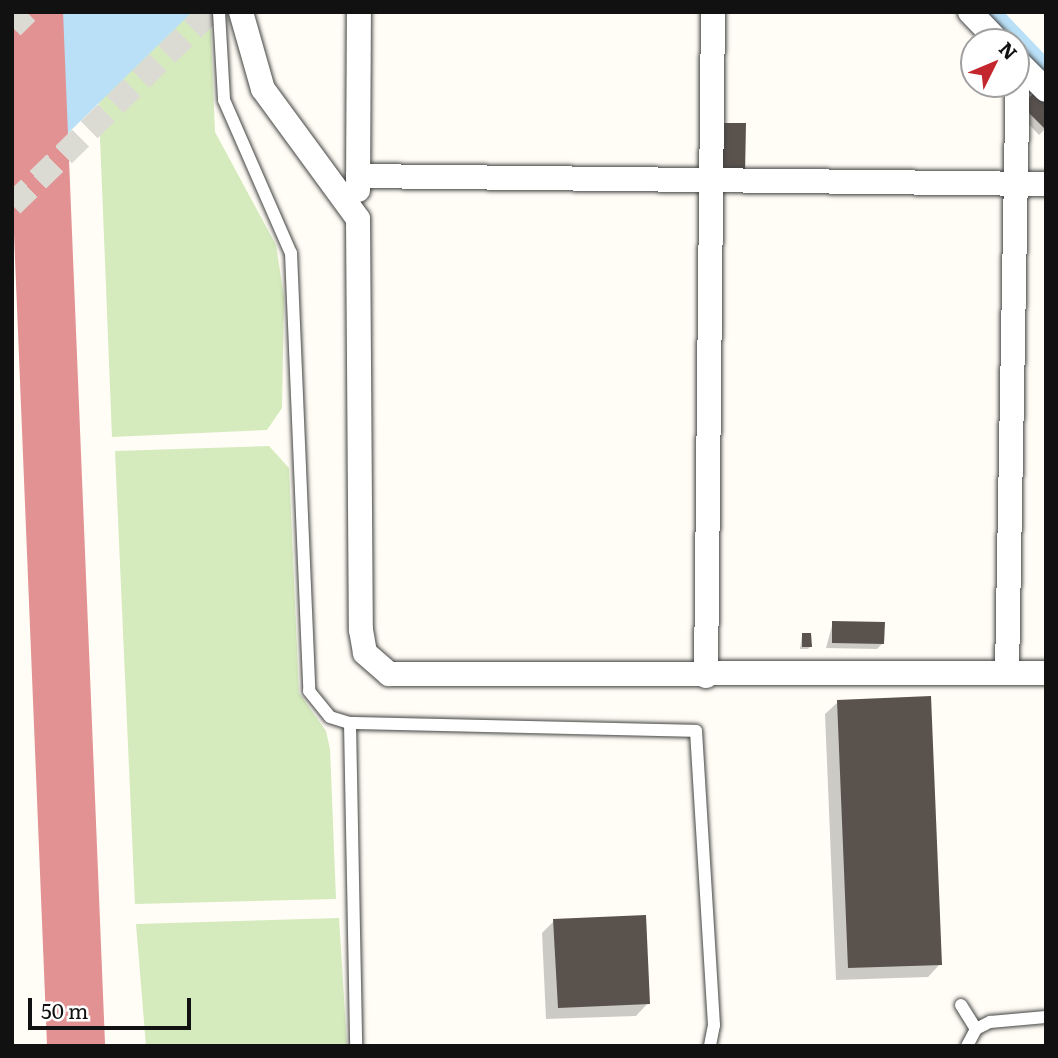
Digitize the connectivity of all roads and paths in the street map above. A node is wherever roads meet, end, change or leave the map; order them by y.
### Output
1 (219, 12) edge
2 (242, 12) edge
3 (359, 12) edge
4 (713, 12) edge
5 (970, 12) edge
6 (985, 28) edge
7 (1030, 74) edge
8 (1046, 90) edge
9 (1016, 98) edge
10 (358, 176) junction
11 (711, 181) junction
12 (1014, 184) junction
13 (1046, 184) edge
14 (358, 219) junction
15 (1007, 672) junction
16 (1046, 673) edge
17 (706, 676) junction
18 (350, 723) junction
19 (961, 1005) dead end
20 (1046, 1017) edge
21 (976, 1029) junction
22 (356, 1046) edge
23 (710, 1046) edge
24 (967, 1046) edge

1 - 18 lane
2 - 14 street
3 - 10 street
4 - 11 street
5 - 6 street
7 - 8 street
9 - 12 street
10 - 11 street
10 - 14 street
11 - 12 street
11 - 17 street
12 - 13 street
12 - 15 street
14 - 17 street
15 - 16 street
15 - 17 street
18 - 22 lane
18 - 23 lane
19 - 21 lane
20 - 21 lane
21 - 24 lane

